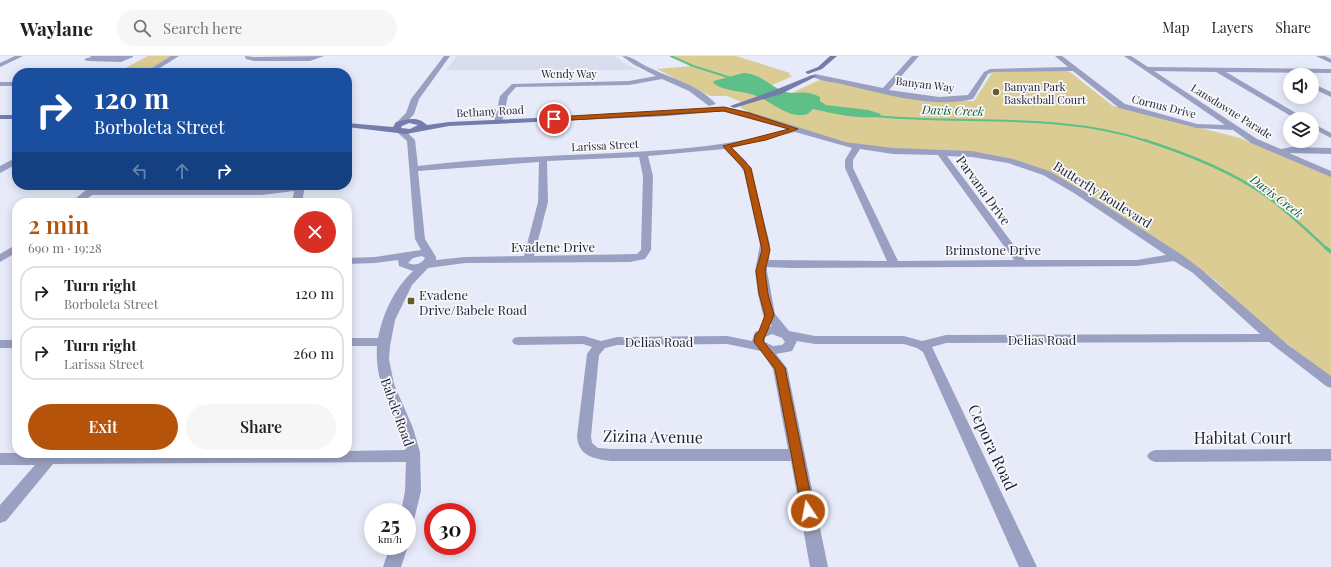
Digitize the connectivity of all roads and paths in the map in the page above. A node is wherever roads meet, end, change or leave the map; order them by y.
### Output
1 (93, 56) edge
2 (176, 56) edge
3 (248, 56) edge
4 (321, 56) edge
5 (447, 56) edge
6 (625, 56) edge
7 (834, 56) edge
8 (916, 56) edge
9 (1058, 56) edge
10 (1127, 56) edge
11 (1319, 56) edge
12 (17, 57) edge
13 (0, 59) edge
14 (1331, 61) edge
15 (0, 65) edge
16 (156, 68) edge
17 (1074, 69) junction
18 (1146, 69) junction
19 (1217, 70) junction
20 (1283, 70) edge
21 (1319, 71) edge
22 (1331, 71) edge
23 (813, 74) junction
24 (665, 76) junction
25 (0, 84) edge
26 (12, 84) edge
27 (1319, 89) edge
28 (885, 90) junction
29 (1331, 95) edge
30 (723, 105) junction
31 (1290, 112) edge
32 (410, 114) junction
33 (0, 117) edge
34 (12, 117) edge
35 (498, 122) junction
36 (419, 125) junction
37 (352, 126) edge
38 (400, 127) junction
39 (1234, 128) junction
40 (795, 129) junction
41 (1319, 129) edge
42 (1331, 136) edge
43 (411, 140) junction
44 (727, 146) junction
45 (857, 147) junction
46 (1331, 151) edge
47 (940, 152) junction
48 (1278, 152) junction
49 (643, 154) junction
50 (543, 159) junction
51 (12, 163) edge
52 (413, 169) junction
53 (0, 170) edge
54 (1331, 174) edge
55 (92, 190) edge
56 (275, 190) edge
57 (89, 192) junction
58 (183, 192) joint
59 (81, 198) edge
60 (420, 239) junction
61 (12, 251) edge
62 (3, 257) edge
63 (1178, 258) junction
64 (352, 260) edge
65 (407, 260) junction
66 (427, 260) junction
67 (528, 260) junction
68 (763, 260) junction
69 (1021, 263) junction
70 (894, 264) junction
71 (406, 285) junction
72 (769, 315) junction
73 (762, 332) junction
74 (1271, 338) junction
75 (727, 340) junction
76 (786, 340) junction
77 (518, 341) dead end
78 (352, 342) edge
79 (384, 342) junction
80 (0, 344) edge
81 (12, 344) edge
82 (922, 345) junction
83 (597, 347) junction
84 (765, 348) junction
85 (780, 368) junction
86 (1331, 383) edge
87 (797, 454) junction
88 (1331, 455) edge
89 (352, 456) edge
90 (413, 456) junction
91 (1155, 456) dead end
92 (50, 458) joint
93 (0, 459) edge
94 (409, 503) edge
95 (0, 516) edge
96 (396, 555) edge
97 (392, 567) edge
98 (819, 567) edge
99 (1028, 567) edge

1 - 1 street
2 - 16 street
3 - 4 street
5 - 32 street
6 - 24 street, Butterfly Boulevard
7 - 23 street, Bethany Road
8 - 28 street
9 - 17 street, Cornus Drive
10 - 18 street, Lansdowne Parade
11 - 14 street
12 - 13 street
12 - 15 street
17 - 28 street, Banyan Way
17 - 39 street, Cornus Drive
18 - 19 street
18 - 39 street, Lansdowne Parade
19 - 20 street
19 - 31 street
21 - 22 street
23 - 28 street, Banyan Way
23 - 30 street, Bethany Road
24 - 30 street, Butterfly Boulevard
24 - 35 street, Wendy Way
25 - 26 street
27 - 29 street
30 - 35 street, Bethany Road
30 - 40 street, Butterfly Boulevard
32 - 36 street
32 - 38 street
33 - 34 street
35 - 36 street, Bethany Road
36 - 38 street, Bethany Road
36 - 43 street
37 - 38 street
38 - 43 street
39 - 48 street, Lansdowne Parade
40 - 44 street, Larissa Street
40 - 45 street, Butterfly Boulevard
41 - 42 street
43 - 52 street
44 - 49 street, Larissa Street
44 - 68 street
45 - 47 street, Butterfly Boulevard
45 - 70 street
46 - 48 street
47 - 63 street, Butterfly Boulevard
47 - 69 street, Parvana Drive
48 - 54 street, Lansdowne Parade
49 - 50 street, Larissa Street
49 - 67 street, Evadene Drive
50 - 52 street, Larissa Street
50 - 67 street
51 - 53 street
52 - 60 street
55 - 57 street
56 - 58 street
57 - 58 street
57 - 59 street
60 - 65 street
60 - 66 street
61 - 62 street
63 - 69 street, Brimstone Drive
63 - 74 street, Butterfly Boulevard
64 - 65 street
65 - 66 street, Evadene Drive
65 - 71 street, Babele Road
66 - 67 street, Evadene Drive
66 - 71 street, Babele Road
68 - 70 street, Brimstone Drive
68 - 72 street
69 - 70 street, Brimstone Drive
71 - 79 street, Babele Road
72 - 73 street
72 - 76 street
73 - 75 street, Delias Road
73 - 76 street, Delias Road
73 - 84 street
74 - 82 street, Delias Road
74 - 86 street, Butterfly Boulevard
75 - 83 street, Delias Road
75 - 84 street, Delias Road
76 - 82 street, Delias Road
76 - 84 street, Delias Road
76 - 85 street
77 - 83 street
78 - 79 street
79 - 90 street, Babele Road
80 - 81 street
82 - 99 street, Cepora Road
83 - 87 street, Zizina Avenue
84 - 85 street
85 - 87 street
87 - 98 street
88 - 91 street, Habitat Court
89 - 90 street
90 - 94 street, Babele Road
92 - 93 street
92 - 95 street
96 - 97 street

